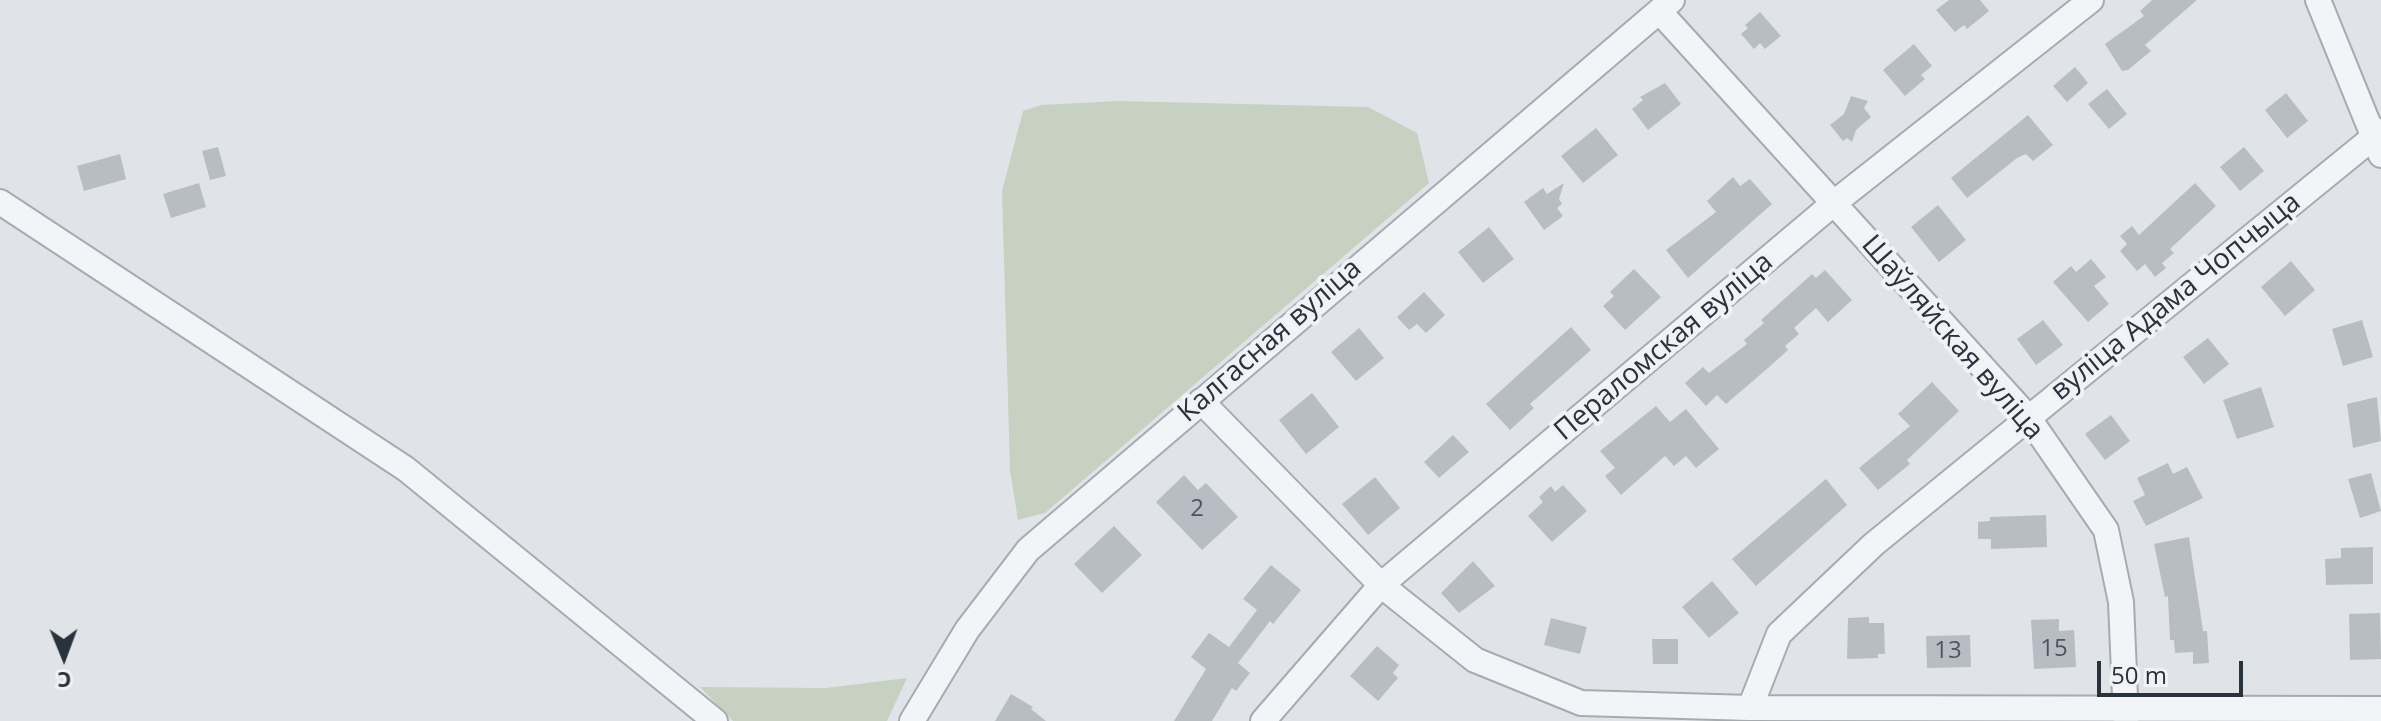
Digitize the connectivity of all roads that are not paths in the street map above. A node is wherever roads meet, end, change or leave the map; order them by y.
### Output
1 (2091, 0) edge
2 (2318, 0) edge
3 (1666, 6) edge
4 (2379, 140) edge
5 (0, 202) edge
6 (1834, 203) junction
7 (1201, 401) junction
8 (2028, 417) junction
9 (1381, 585) junction
10 (1750, 708) junction
11 (2381, 709) edge
12 (2126, 714) edge
13 (715, 721) edge
14 (912, 721) edge
15 (1263, 721) edge

1 - 6 street, Пераломская вуліца
2 - 4 street
3 - 6 street, Шаўляйская вуліца
3 - 7 street, Калгасная вуліца
4 - 8 street, вуліца Адама Чопчыца
5 - 13 street
6 - 8 street, Шаўляйская вуліца
6 - 9 street, Пераломская вуліца
7 - 9 street
7 - 14 street, Калгасная вуліца
8 - 10 street, вуліца Адама Чопчыца
8 - 12 street, Шаўляйская вуліца
9 - 10 street
9 - 15 street, Пераломская вуліца
10 - 12 street
11 - 12 street

